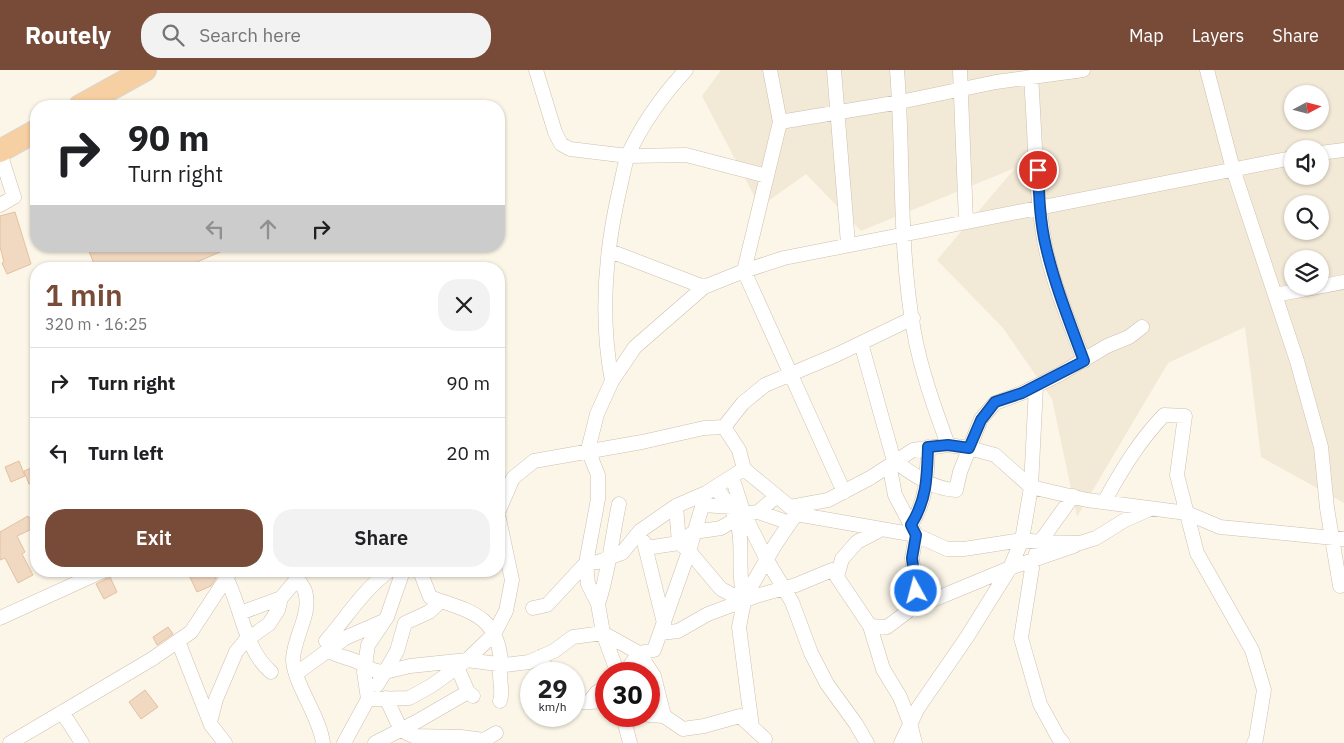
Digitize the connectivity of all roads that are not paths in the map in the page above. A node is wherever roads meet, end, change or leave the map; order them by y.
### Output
1 (145, 70) edge
2 (536, 70) edge
3 (686, 70) edge
4 (770, 70) edge
5 (834, 70) edge
6 (897, 70) edge
7 (960, 70) edge
8 (1079, 70) edge
9 (1083, 70) edge
10 (1207, 70) edge
11 (1031, 77) junction
12 (961, 89) junction
13 (91, 100) edge
14 (900, 102) junction
15 (837, 113) junction
16 (780, 122) junction
17 (30, 134) edge
18 (1344, 150) edge
19 (0, 152) edge
20 (1329, 152) edge
21 (628, 156) junction
22 (1284, 159) edge
23 (1233, 169) junction
24 (766, 176) junction
25 (0, 205) edge
26 (1040, 208) junction
27 (966, 222) junction
28 (903, 233) junction
29 (848, 244) junction
30 (610, 251) junction
31 (744, 271) junction
32 (1344, 282) edge
33 (704, 287) junction
34 (1275, 295) junction
35 (913, 318) junction
36 (1142, 327) dead end
37 (861, 343) junction
38 (1084, 361) junction
39 (789, 374) junction
40 (612, 381) junction
41 (1036, 386) junction
42 (724, 427) junction
43 (948, 445) junction
44 (928, 447) junction
45 (969, 448) junction
46 (588, 450) junction
47 (892, 468) junction
48 (744, 469) junction
49 (732, 477) junction
50 (925, 482) junction
51 (1031, 487) junction
52 (844, 492) junction
53 (708, 495) junction
54 (505, 496) edge
55 (777, 496) junction
56 (1073, 496) junction
57 (1104, 502) junction
58 (619, 504) dead end
59 (676, 506) junction
60 (1151, 508) junction
61 (758, 512) junction
62 (738, 513) junction
63 (1187, 513) junction
64 (790, 523) junction
65 (880, 530) junction
66 (914, 530) junction
67 (640, 531) junction
68 (694, 532) junction
69 (1338, 538) edge
70 (1022, 540) junction
71 (1040, 542) junction
72 (1080, 544) junction
73 (505, 547) edge
74 (684, 547) junction
75 (646, 548) junction
76 (610, 557) junction
77 (767, 560) junction
78 (1033, 562) junction
79 (586, 563) junction
80 (1010, 568) junction
81 (832, 570) dead end
82 (90, 577) edge
83 (224, 577) edge
84 (227, 577) edge
85 (294, 577) edge
86 (296, 577) edge
87 (382, 577) edge
88 (401, 577) edge
89 (422, 577) edge
90 (1340, 586) dead end
91 (783, 587) junction
92 (281, 598) junction
93 (441, 600) junction
94 (744, 602) junction
95 (598, 604) junction
96 (916, 607) dead end
97 (533, 608) dead end
98 (240, 613) junction
99 (0, 618) edge
100 (385, 620) junction
101 (405, 623) junction
102 (870, 626) junction
103 (663, 628) junction
104 (603, 633) junction
105 (494, 634) junction
106 (248, 638) junction
107 (178, 641) junction
108 (331, 648) junction
109 (639, 653) junction
110 (542, 656) junction
111 (544, 662) edge
112 (614, 662) edge
113 (633, 662) edge
114 (462, 663) junction
115 (501, 664) junction
116 (364, 667) junction
117 (271, 672) dead end
118 (385, 672) junction
119 (297, 673) junction
120 (378, 685) dead end
121 (595, 694) edge
122 (368, 698) junction
123 (386, 698) junction
124 (500, 702) dead end
125 (585, 702) edge
126 (589, 702) junction
127 (595, 702) edge
128 (62, 712) junction
129 (660, 716) edge
130 (664, 716) junction
131 (210, 722) junction
132 (910, 723) junction
133 (626, 727) edge
134 (752, 727) junction
135 (401, 730) junction
136 (496, 733) dead end
137 (765, 738) dead end
138 (10, 743) edge
139 (82, 743) edge
140 (225, 743) edge
141 (323, 743) edge
142 (344, 743) edge
143 (375, 743) edge
144 (630, 743) edge
145 (866, 743) edge
146 (901, 743) edge
147 (915, 743) edge
148 (1063, 743) edge
149 (1254, 743) edge

1 - 13 highway
2 - 21 street
3 - 21 street
4 - 16 street
5 - 15 street
6 - 14 street
7 - 12 street
8 - 9 street
8 - 11 street
10 - 23 street
11 - 12 street
11 - 26 street
12 - 14 street
12 - 27 street
14 - 15 street
14 - 28 street
15 - 16 street
15 - 29 street
16 - 24 street
17 - 19 highway
18 - 20 street
19 - 25 street
21 - 24 street
21 - 30 street
22 - 23 street
23 - 26 street
23 - 34 street
24 - 31 street
26 - 27 street
26 - 38 street
27 - 28 street
28 - 29 street
28 - 35 street
29 - 31 street
30 - 33 street
30 - 40 street
31 - 33 street
31 - 39 street
32 - 34 street
33 - 40 street
34 - 69 street
35 - 37 street
35 - 43 street
36 - 38 street
37 - 39 street
37 - 47 street
38 - 41 street
39 - 42 street
39 - 52 street
40 - 46 street
41 - 45 street
41 - 51 street
42 - 46 street
42 - 48 street
43 - 44 street
43 - 45 street
44 - 47 street
44 - 50 street
45 - 50 street
45 - 51 street
46 - 54 street
46 - 79 street
47 - 50 street
47 - 52 street
47 - 66 street
48 - 49 street
48 - 55 street
49 - 53 street
49 - 62 street
50 - 66 street
51 - 56 street
51 - 70 street
52 - 55 street
53 - 59 street
53 - 62 street
53 - 62 street
53 - 68 street
55 - 61 street
56 - 57 street
56 - 71 street
57 - 60 street
57 - 63 street
58 - 76 street
59 - 67 street
59 - 74 street
60 - 63 street
60 - 72 street
61 - 62 street
61 - 64 street
62 - 68 street
62 - 77 street
62 - 94 street
63 - 69 street
63 - 149 street
64 - 65 street
64 - 77 street
65 - 66 street
65 - 102 street
66 - 70 street
66 - 102 street
67 - 75 street
67 - 76 street
68 - 74 street
69 - 90 street
70 - 71 street
70 - 80 street
71 - 72 street
71 - 78 street
72 - 78 street
73 - 105 street
74 - 75 street
74 - 94 street
74 - 103 street
75 - 103 street
76 - 79 street
76 - 95 street
77 - 91 street
77 - 94 street
78 - 80 street
78 - 148 street
79 - 95 street
79 - 97 street
80 - 96 street
80 - 132 street
81 - 91 street
82 - 99 street
83 - 107 street
84 - 98 street
85 - 92 street
86 - 119 street
87 - 108 street
88 - 100 street
89 - 93 street
91 - 94 street
91 - 145 street
92 - 98 street
92 - 106 street
93 - 101 street
93 - 105 street
94 - 103 street
94 - 134 street
95 - 104 street
98 - 106 street
100 - 101 street
100 - 108 street
100 - 116 street
101 - 118 street
102 - 132 street
103 - 109 street
104 - 109 street
104 - 110 street
104 - 112 street
105 - 114 street
105 - 115 street
106 - 117 street
106 - 131 street
107 - 128 street
107 - 131 street
108 - 116 street
108 - 119 street
109 - 113 street
109 - 130 street
110 - 111 street
110 - 115 street
114 - 115 street
114 - 118 street
114 - 123 street
114 - 135 street
115 - 124 street
116 - 118 street
116 - 122 street
118 - 120 street
119 - 141 street
121 - 126 street
122 - 123 street
122 - 142 street
123 - 135 street
125 - 126 street
126 - 127 street
128 - 138 street
128 - 139 street
129 - 130 street
130 - 134 street
131 - 140 street
132 - 146 street
132 - 147 street
133 - 144 street
134 - 137 street
135 - 136 street
135 - 143 street

